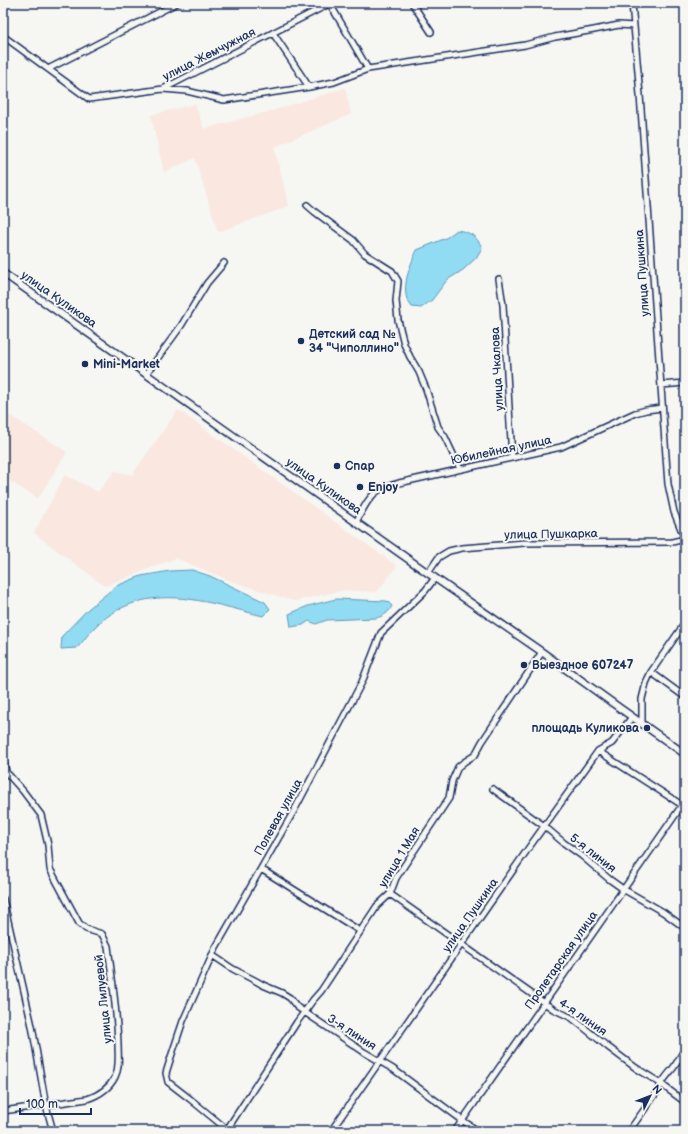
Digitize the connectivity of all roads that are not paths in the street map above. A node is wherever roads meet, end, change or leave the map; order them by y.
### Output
1 (177, 3) edge
2 (330, 3) edge
3 (412, 3) edge
4 (632, 3) edge
5 (634, 26) junction
6 (431, 32) dead end
7 (273, 33) junction
8 (3, 36) edge
9 (48, 69) junction
10 (368, 69) junction
11 (309, 87) junction
12 (163, 89) junction
13 (307, 205) dead end
14 (224, 263) dead end
15 (3, 273) edge
16 (499, 279) dead end
17 (146, 374) junction
18 (685, 383) edge
19 (661, 385) junction
20 (662, 408) junction
21 (512, 458) junction
22 (460, 469) junction
23 (356, 522) junction
24 (685, 539) edge
25 (428, 572) junction
26 (435, 578) junction
27 (685, 624) edge
28 (542, 652) junction
29 (651, 672) junction
30 (685, 697) edge
31 (632, 717) junction
32 (642, 724) junction
33 (598, 751) junction
34 (685, 754) edge
35 (3, 756) edge
36 (493, 789) dead end
37 (684, 803) edge
38 (544, 826) junction
39 (261, 869) junction
40 (623, 889) junction
41 (390, 894) junction
42 (3, 899) edge
43 (685, 928) edge
44 (360, 931) junction
45 (461, 945) junction
46 (212, 955) junction
47 (544, 1002) junction
48 (304, 1012) junction
49 (685, 1049) edge
50 (380, 1062) junction
51 (661, 1084) junction
52 (685, 1102) edge
53 (46, 1106) junction
54 (3, 1112) edge
55 (462, 1120) junction
56 (53, 1131) edge
57 (227, 1131) edge
58 (332, 1131) edge
59 (455, 1131) edge
60 (478, 1131) edge
61 (629, 1131) edge

1 - 9 street
2 - 7 street, улица Жемчужная
2 - 10 street
3 - 6 street
4 - 5 street, улица Пушкина
5 - 10 street
5 - 19 street, улица Пушкина
7 - 11 street
7 - 12 street, улица Жемчужная
8 - 9 street
9 - 12 street, улица Жемчужная
10 - 11 street
11 - 12 street
13 - 22 street
14 - 17 street
15 - 17 main road, улица Куликова
16 - 21 street, улица Чкалова
17 - 23 main road, улица Куликова
18 - 19 street
19 - 20 street, улица Пушкина
20 - 21 street, Юбилейная улица
20 - 24 street, улица Пушкина
21 - 22 street, Юбилейная улица
22 - 23 street, Юбилейная улица
23 - 25 main road, улица Куликова
24 - 25 street, улица Пушкарка
25 - 26 main road, улица Куликова
26 - 28 main road, улица Куликова
26 - 39 street, Полевая улица
27 - 29 street
28 - 31 main road, улица Куликова
28 - 41 street, улица 1 Мая
29 - 30 street
29 - 32 street
31 - 32 main road
31 - 33 street, улица Пушкина
32 - 34 main road
33 - 37 street
33 - 38 street, улица Пушкина
35 - 53 street, улица Лилуевой
36 - 38 street, 5-я линия
37 - 40 street, Пролетарская улица
38 - 40 street, 5-я линия
38 - 45 street, улица Пушкина
39 - 44 street
39 - 46 street, Полевая улица
40 - 43 street, 5-я линия
40 - 47 street, Пролетарская улица
41 - 44 street, улица 1 Мая
41 - 45 street, 4-я линия
42 - 53 street
44 - 48 street, улица 1 Мая
45 - 47 street, 4-я линия
45 - 50 street, улица Пушкина
46 - 48 street, 3-я линия
46 - 57 street, Полевая улица
47 - 51 street, 4-я линия
47 - 55 street, Пролетарская улица
48 - 50 street, 3-я линия
48 - 57 street, улица 1 Мая
49 - 51 street
50 - 55 street, 3-я линия
50 - 58 street, улица Пушкина
51 - 52 street, 4-я линия
51 - 61 street
53 - 54 street, улица Лилуевой
53 - 56 street
55 - 59 street, Пролетарская улица
55 - 60 street, 3-я линия

